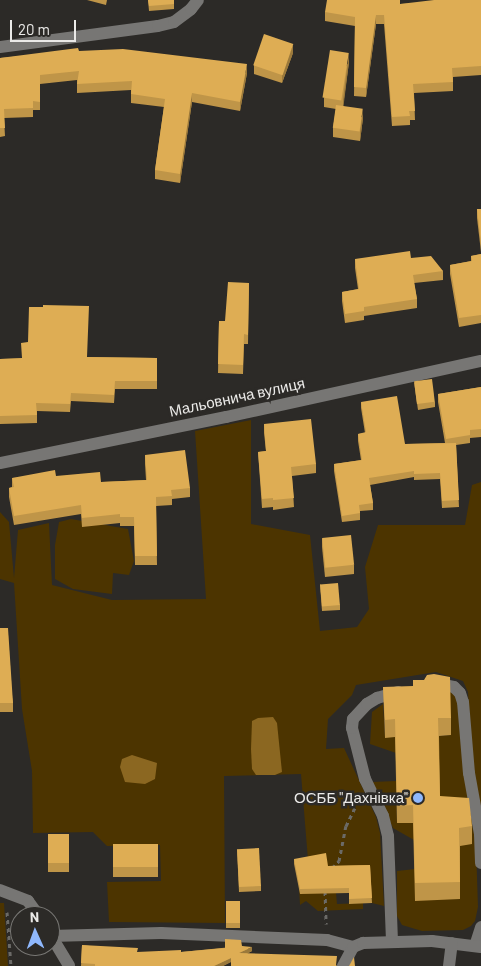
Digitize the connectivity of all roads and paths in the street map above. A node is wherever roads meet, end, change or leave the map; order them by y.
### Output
1 (198, 0) edge
2 (0, 47) edge
3 (481, 361) edge
4 (0, 463) edge
5 (370, 789) junction
6 (481, 863) edge
7 (329, 872) edge
8 (325, 888) edge
9 (4, 891) edge
10 (32, 906) edge
11 (481, 927) edge
12 (60, 935) edge
13 (327, 940) junction
14 (392, 941) junction
15 (452, 943) junction
16 (478, 946) edge
17 (353, 947) junction
18 (60, 951) edge
19 (11, 966) edge
20 (69, 966) edge
21 (343, 966) edge
22 (450, 966) edge

1 - 2 street
3 - 4 street, Мальовнича вулиця
5 - 6 street
5 - 7 path
5 - 14 street
8 - 13 path
9 - 10 street
9 - 19 path
11 - 16 street
12 - 13 street
13 - 17 street
14 - 15 street
14 - 17 street
15 - 16 street
15 - 22 street
17 - 21 street
18 - 20 street

